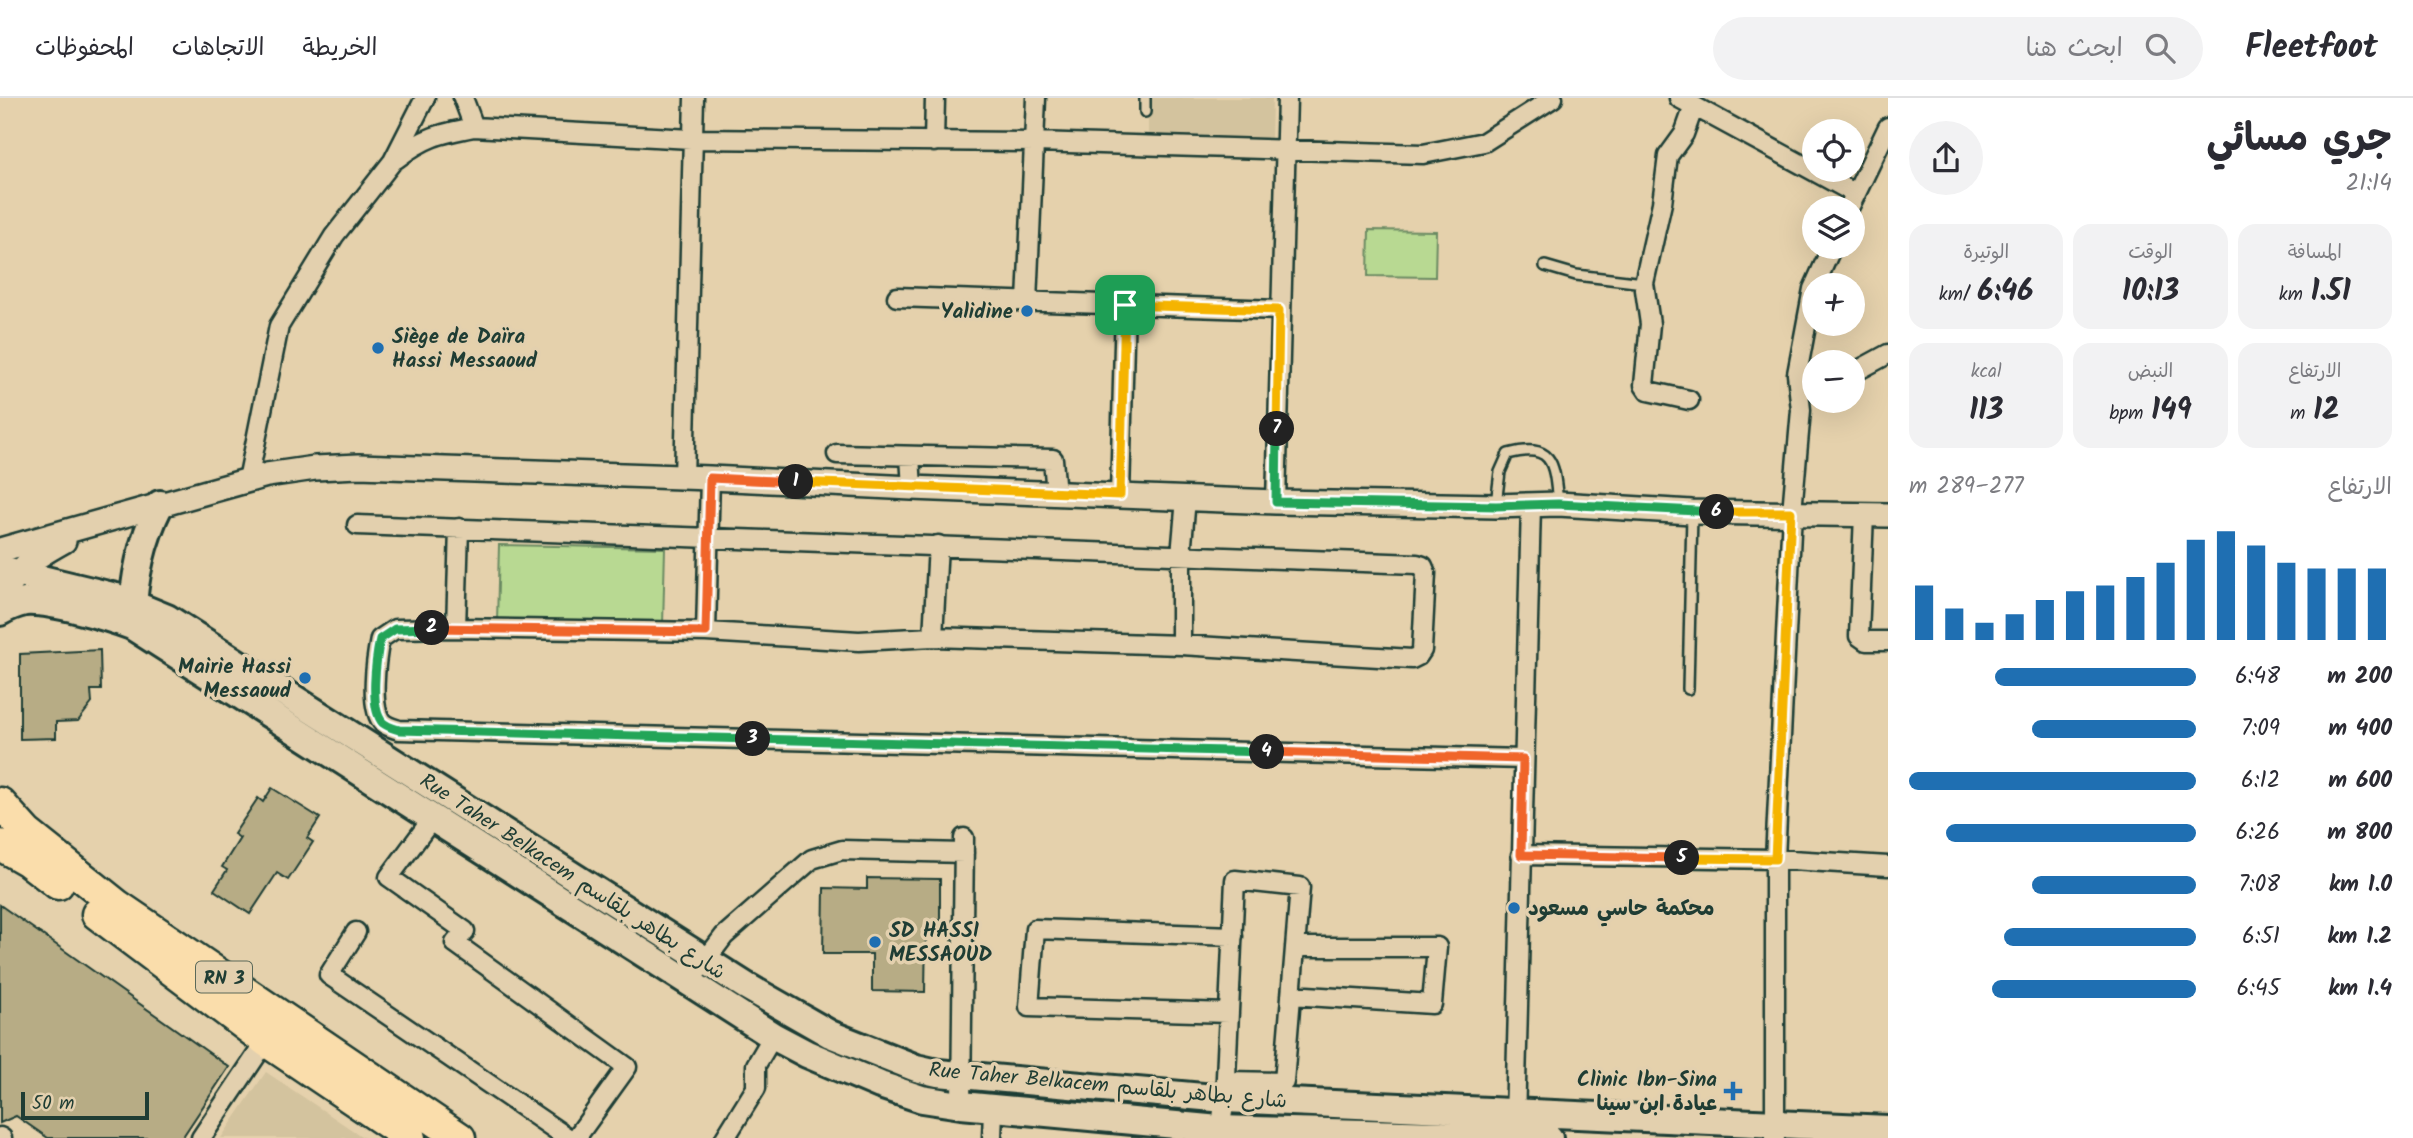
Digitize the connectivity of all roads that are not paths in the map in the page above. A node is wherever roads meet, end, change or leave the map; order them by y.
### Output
1 (425, 98) edge
2 (463, 98) edge
3 (694, 98) edge
4 (935, 98) edge
5 (1036, 98) edge
6 (1145, 98) edge
7 (1287, 98) edge
8 (1553, 98) edge
9 (1686, 102) edge
10 (1145, 112) dead end
11 (474, 127) junction
12 (1888, 127) edge
13 (691, 139) junction
14 (934, 142) junction
15 (1035, 142) junction
16 (1285, 149) junction
17 (393, 161) junction
18 (1845, 196) edge
19 (1855, 196) edge
20 (1827, 259) edge
21 (1545, 266) dead end
22 (1644, 283) junction
23 (897, 297) dead end
24 (1027, 302) junction
25 (1125, 305) junction
26 (1279, 310) junction
27 (1886, 357) edge
28 (1865, 367) edge
29 (1802, 388) edge
30 (1689, 400) dead end
31 (1807, 413) edge
32 (837, 454) dead end
33 (909, 456) junction
34 (684, 478) junction
35 (710, 478) junction
36 (248, 480) junction
37 (912, 488) junction
38 (1055, 494) junction
39 (1120, 495) junction
40 (1186, 499) junction
41 (1276, 502) junction
42 (160, 504) junction
43 (1558, 504) junction
44 (1496, 506) junction
45 (1531, 506) junction
46 (1692, 512) junction
47 (1791, 512) junction
48 (1864, 514) junction
49 (1888, 515) edge
50 (97, 523) junction
51 (357, 524) dead end
52 (459, 528) junction
53 (707, 536) junction
54 (938, 545) junction
55 (0, 550) edge
56 (1181, 555) junction
57 (8, 571) edge
58 (0, 604) edge
59 (0, 612) edge
60 (132, 615) junction
61 (456, 628) junction
62 (706, 632) junction
63 (933, 637) junction
64 (1888, 641) edge
65 (1181, 645) junction
66 (1688, 689) dead end
67 (1523, 759) junction
68 (0, 803) edge
69 (432, 819) junction
70 (0, 845) edge
71 (1521, 855) junction
72 (1775, 859) junction
73 (1888, 866) edge
74 (356, 932) dead end
75 (1233, 936) junction
76 (1295, 947) junction
77 (704, 960) junction
78 (690, 982) junction
79 (1291, 995) junction
80 (1229, 1013) junction
81 (773, 1035) junction
82 (266, 1041) junction
83 (962, 1075) junction
84 (1225, 1090) junction
85 (961, 1105) junction
86 (993, 1108) junction
87 (1515, 1124) junction
88 (1888, 1129) edge
89 (1775, 1130) edge
90 (1219, 1134) edge
91 (201, 1138) edge
92 (410, 1138) edge
93 (460, 1138) edge
94 (568, 1138) edge
95 (576, 1138) edge
96 (725, 1138) edge
97 (992, 1138) edge
98 (1549, 1138) edge

1 - 17 street
2 - 11 street
3 - 13 street
4 - 14 street
5 - 15 street
6 - 10 lane
7 - 16 street
8 - 16 street
9 - 18 street
9 - 22 street
11 - 13 street
11 - 17 street
12 - 19 street
13 - 14 street
13 - 34 street
14 - 15 street
15 - 16 street
15 - 24 street
16 - 26 street
17 - 36 street
20 - 29 street
21 - 22 lane
22 - 30 street
23 - 24 street
24 - 25 street
25 - 26 street
25 - 39 street
26 - 41 street
27 - 28 street
31 - 47 street
32 - 33 street
33 - 37 street
33 - 38 street
34 - 35 street
34 - 36 street
35 - 37 street
35 - 53 street
36 - 42 street
37 - 38 street
38 - 39 street
39 - 40 street
40 - 41 street
40 - 56 street
41 - 44 street
42 - 50 street
42 - 60 main road
43 - 44 lane
43 - 45 street
43 - 46 street
44 - 45 street
45 - 67 street
46 - 47 street
46 - 66 lane
47 - 48 street
47 - 72 street
48 - 49 street
48 - 64 street
50 - 55 street
50 - 57 street
51 - 52 street
52 - 53 street
52 - 61 street
53 - 54 street
53 - 62 street
54 - 56 street
54 - 63 street
56 - 65 street
56 - 65 street
57 - 58 street
57 - 60 main road, Rue Taher Belkacem شارع بطاهر بلقاسم
59 - 60 main road, Rue Taher Belkacem شارع بطاهر بلقاسم
60 - 69 main road, Rue Taher Belkacem شارع بطاهر بلقاسم
60 - 77 main road, Rue Taher Belkacem شارع بطاهر بلقاسم
61 - 62 street
61 - 67 street
62 - 63 street
63 - 65 street
67 - 71 street
68 - 93 highway, RN 3
69 - 78 main road, Rue Taher Belkacem شارع بطاهر بلقاسم
69 - 95 street
70 - 82 highway, RN 3
71 - 72 street
71 - 87 street
72 - 73 street
72 - 89 street
74 - 94 street
75 - 76 street
75 - 80 street
75 - 80 street
76 - 79 street
76 - 79 street
77 - 78 street
77 - 83 main road, Rue Taher Belkacem شارع بطاهر بلقاسم
77 - 83 street
78 - 81 main road, Rue Taher Belkacem شارع بطاهر بلقاسم
79 - 84 street
80 - 84 street
81 - 85 main road, Rue Taher Belkacem شارع بطاهر بلقاسم
81 - 96 street
82 - 91 street
82 - 92 highway, RN 3
83 - 84 main road, Rue Taher Belkacem شارع بطاهر بلقاسم
83 - 85 street
84 - 87 main road, Rue Taher Belkacem شارع بطاهر بلقاسم
84 - 90 street
85 - 86 main road, Rue Taher Belkacem شارع بطاهر بلقاسم
86 - 90 main road, Rue Taher Belkacem شارع بطاهر بلقاسم
86 - 97 street
87 - 89 main road, Rue Taher Belkacem شارع بطاهر بلقاسم
87 - 90 main road, Rue Taher Belkacem شارع بطاهر بلقاسم
87 - 98 main road, Rue Taher Belkacem شارع بطاهر بلقاسم
88 - 89 main road, Rue Taher Belkacem شارع بطاهر بلقاسم

